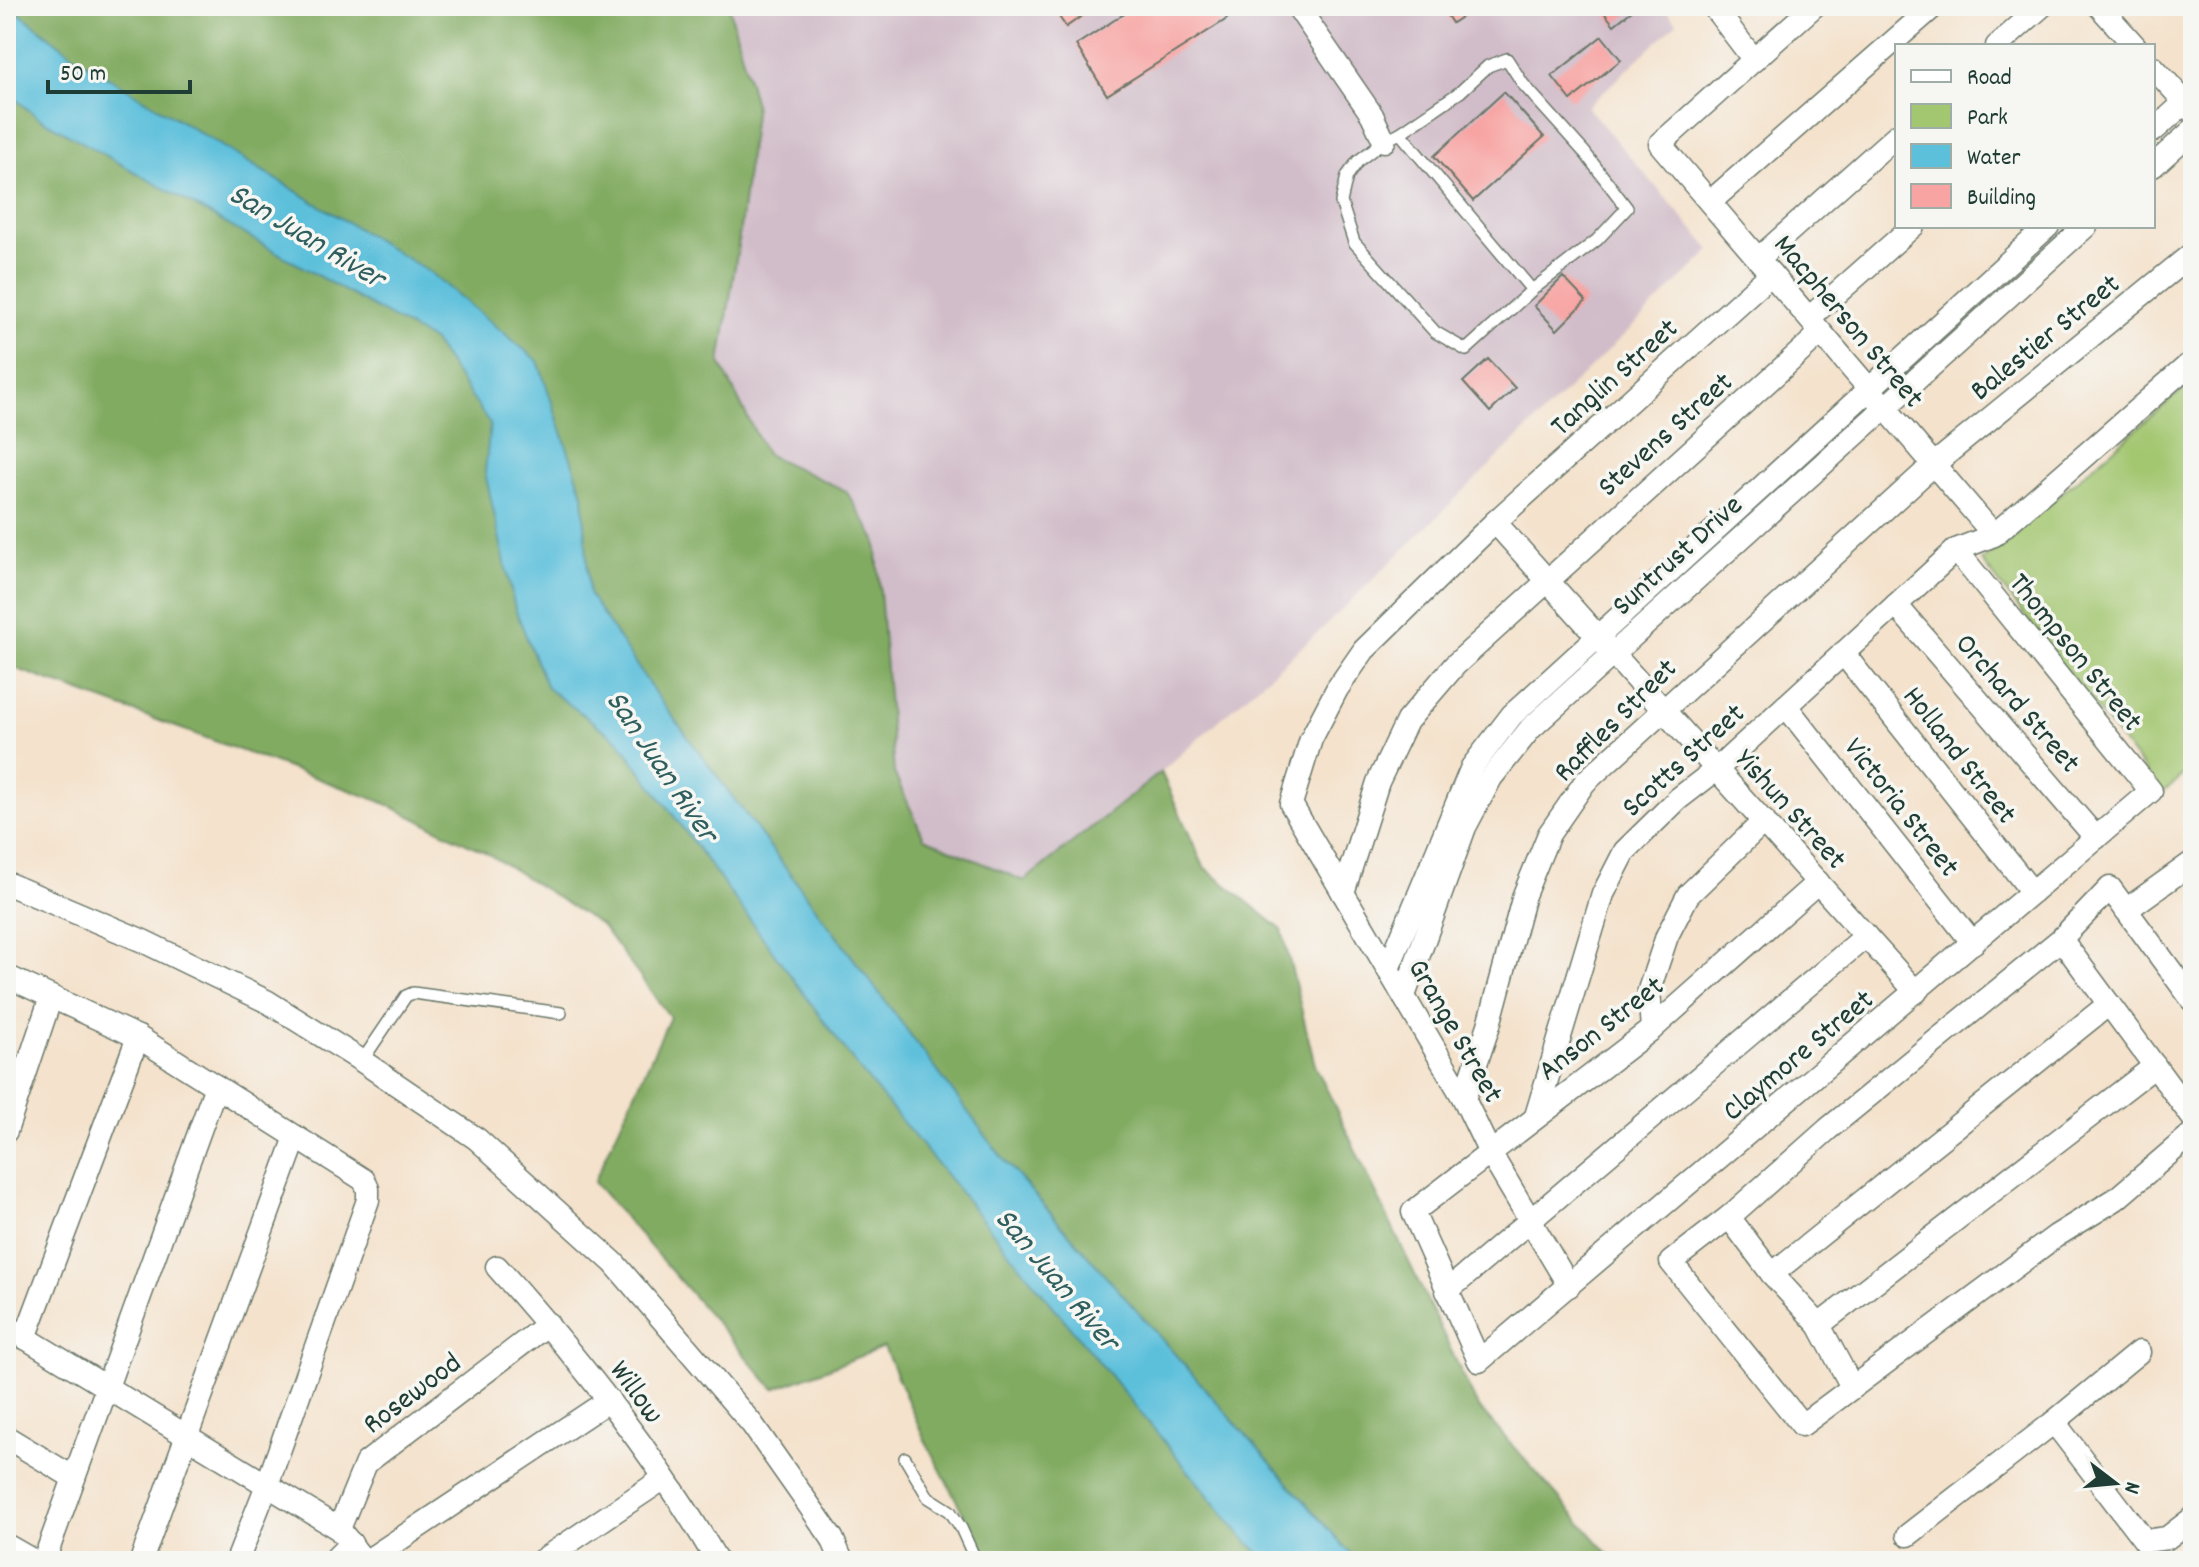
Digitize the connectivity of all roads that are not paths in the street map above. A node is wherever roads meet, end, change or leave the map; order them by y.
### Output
1 (1297, 6) edge
2 (1713, 6) edge
3 (1934, 6) edge
4 (2042, 6) edge
5 (2099, 6) edge
6 (1811, 7) edge
7 (2126, 43) edge
8 (1999, 44) edge
9 (1754, 60) junction
10 (2155, 69) edge
11 (2190, 103) edge
12 (2155, 129) edge
13 (2193, 130) edge
14 (1392, 137) junction
15 (1895, 137) edge
16 (2155, 164) edge
17 (1710, 202) junction
18 (1911, 228) edge
19 (2046, 228) edge
20 (2084, 228) edge
21 (2193, 253) edge
22 (1764, 266) junction
23 (1532, 290) junction
24 (1815, 326) junction
25 (2193, 361) edge
26 (1868, 389) junction
27 (1884, 407) junction
28 (1933, 465) junction
29 (1495, 522) junction
30 (1994, 535) junction
31 (1956, 550) junction
32 (1547, 578) junction
33 (1896, 605) junction
34 (1598, 635) junction
35 (1613, 652) junction
36 (1843, 653) junction
37 (1786, 706) junction
38 (1664, 709) junction
39 (1717, 769) junction
40 (2151, 791) joint
41 (1291, 804) joint
42 (1764, 821) junction
43 (2096, 838) junction
44 (2193, 862) edge
45 (1818, 882) junction
46 (6, 883) edge
47 (2032, 892) junction
48 (1343, 893) junction
49 (2126, 910) junction
50 (1866, 936) junction
51 (2061, 939) junction
52 (1973, 943) junction
53 (1388, 969) junction
54 (2185, 975) edge
55 (6, 976) edge
56 (1916, 992) junction
57 (1404, 996) junction
58 (51, 997) junction
59 (2193, 1001) edge
60 (2109, 1004) junction
61 (561, 1013) dead end
62 (1652, 1029) junction
63 (138, 1037) junction
64 (362, 1061) junction
65 (2155, 1066) junction
66 (216, 1086) junction
67 (1464, 1099) junction
68 (1536, 1116) junction
69 (2193, 1118) edge
70 (6, 1131) edge
71 (2193, 1133) edge
72 (296, 1137) junction
73 (1489, 1151) junction
74 (1729, 1217) junction
75 (1530, 1221) junction
76 (497, 1267) dead end
77 (1772, 1274) junction
78 (1569, 1286) junction
79 (1447, 1291) junction
80 (548, 1324) junction
81 (1819, 1325) junction
82 (16, 1332) edge
83 (2139, 1352) dead end
84 (1852, 1387) junction
85 (106, 1388) junction
86 (609, 1400) junction
87 (2054, 1422) junction
88 (6, 1437) edge
89 (187, 1437) junction
90 (905, 1458) dead end
91 (74, 1478) junction
92 (663, 1479) junction
93 (267, 1485) junction
94 (2193, 1518) edge
95 (1908, 1535) dead end
96 (6, 1545) edge
97 (355, 1549) edge
98 (710, 1558) edge
99 (34, 1561) edge
100 (44, 1561) edge
101 (141, 1561) edge
102 (237, 1561) edge
103 (333, 1561) edge
104 (541, 1561) edge
105 (842, 1561) edge
106 (976, 1561) edge

1 - 14 street
2 - 9 street
3 - 17 street
4 - 8 street
5 - 7 street
6 - 9 street
9 - 17 street, Macpherson Street
10 - 11 street
11 - 12 street
13 - 16 street
14 - 23 lane
14 - 23 lane
14 - 23 lane
15 - 22 street, Tanglin Street
17 - 22 street, Macpherson Street
18 - 24 street, Stevens Street
19 - 26 street, Suntrust Drive
20 - 27 street, Suntrust Drive
21 - 28 street, Balestier Street
22 - 24 street, Macpherson Street
22 - 29 street, Tanglin Street
24 - 26 street, Macpherson Street
24 - 32 street, Stevens Street
25 - 30 street, Scotts Street
26 - 27 street, Macpherson Street
26 - 34 street, Suntrust Drive
27 - 28 street, Macpherson Street
27 - 35 street, Suntrust Drive
28 - 30 street, Macpherson Street
28 - 38 street, Raffles Street
29 - 32 street, Yishun Street
29 - 41 street, Tanglin Street
30 - 31 street, Scotts Street
31 - 33 street, Scotts Street
31 - 40 street, Thompson Street
32 - 34 street, Yishun Street
32 - 48 street, Stevens Street
33 - 36 street, Scotts Street
33 - 43 street, Orchard Street
34 - 35 street, Yishun Street
34 - 53 street, Suntrust Drive
35 - 38 street, Yishun Street
35 - 57 street, Suntrust Drive
36 - 37 street, Scotts Street
36 - 47 street, Holland Street
37 - 39 street, Scotts Street
37 - 52 street, Victoria Street
38 - 39 street, Yishun Street
38 - 67 street, Raffles Street
39 - 42 street, Yishun Street
39 - 68 street, Scotts Street
40 - 43 street, Claymore Street
41 - 48 street, Grange Street
42 - 45 street, Yishun Street
42 - 62 street
43 - 47 street, Claymore Street
44 - 49 street
45 - 50 street, Yishun Street
45 - 62 street, Anson Street
46 - 64 street
47 - 52 street, Claymore Street
48 - 53 street, Grange Street
49 - 51 street
49 - 54 street
50 - 56 street, Yishun Street
50 - 75 street
51 - 60 street
51 - 74 street
52 - 56 street, Claymore Street
53 - 57 street, Grange Street
54 - 59 street
55 - 58 street
56 - 78 street, Claymore Street
57 - 67 street, Grange Street
58 - 63 street
58 - 70 street
60 - 65 street
60 - 77 street
61 - 64 lane
62 - 68 street, Anson Street
63 - 66 street
63 - 82 street
64 - 105 street
65 - 69 street
65 - 81 street
66 - 72 street
66 - 85 street
67 - 73 street, Grange Street
68 - 73 street, Anson Street
71 - 84 street
72 - 89 street
72 - 93 street
73 - 75 street, Grange Street
73 - 79 street, Anson Street
74 - 77 street
74 - 84 street
75 - 78 street, Grange Street
75 - 79 street
76 - 80 street, Willow
77 - 81 street
78 - 79 street, Claymore Street
80 - 86 street, Willow
80 - 97 street, Rosewood
81 - 84 street
82 - 85 street
83 - 87 street
85 - 89 street
85 - 91 street
86 - 92 street, Willow
86 - 97 street
87 - 94 street
87 - 95 street
88 - 91 street
89 - 93 street
89 - 101 street
90 - 106 lane
91 - 100 street
92 - 98 street, Willow
92 - 104 street
93 - 97 street
93 - 102 street
96 - 99 street
97 - 103 street

